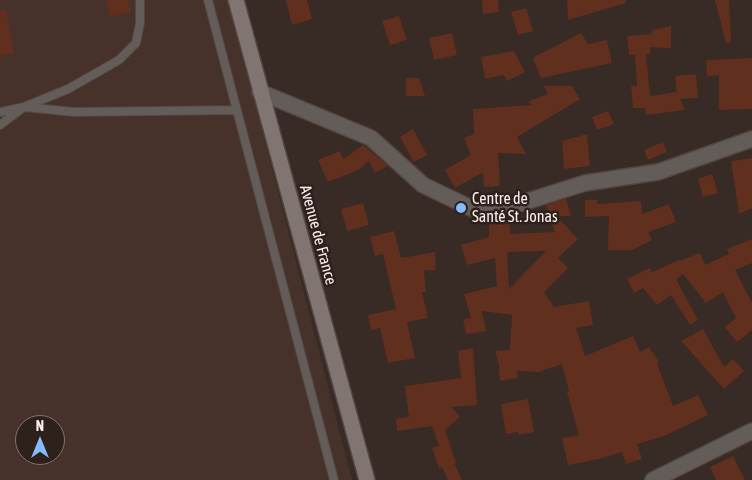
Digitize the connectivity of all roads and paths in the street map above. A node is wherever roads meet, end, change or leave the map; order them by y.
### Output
1 (140, 0) edge
2 (208, 0) edge
3 (236, 0) edge
4 (260, 92) junction
5 (24, 107) junction
6 (237, 110) junction
7 (0, 112) edge
8 (0, 125) edge
9 (752, 140) edge
10 (752, 431) edge
11 (334, 480) edge
12 (367, 480) edge
13 (653, 480) edge

1 - 5 lane
2 - 6 lane
3 - 4 main road, Avenue de France
4 - 9 street
4 - 12 main road, Avenue de France
5 - 6 lane
5 - 7 lane
5 - 8 lane
6 - 11 lane
10 - 13 street

